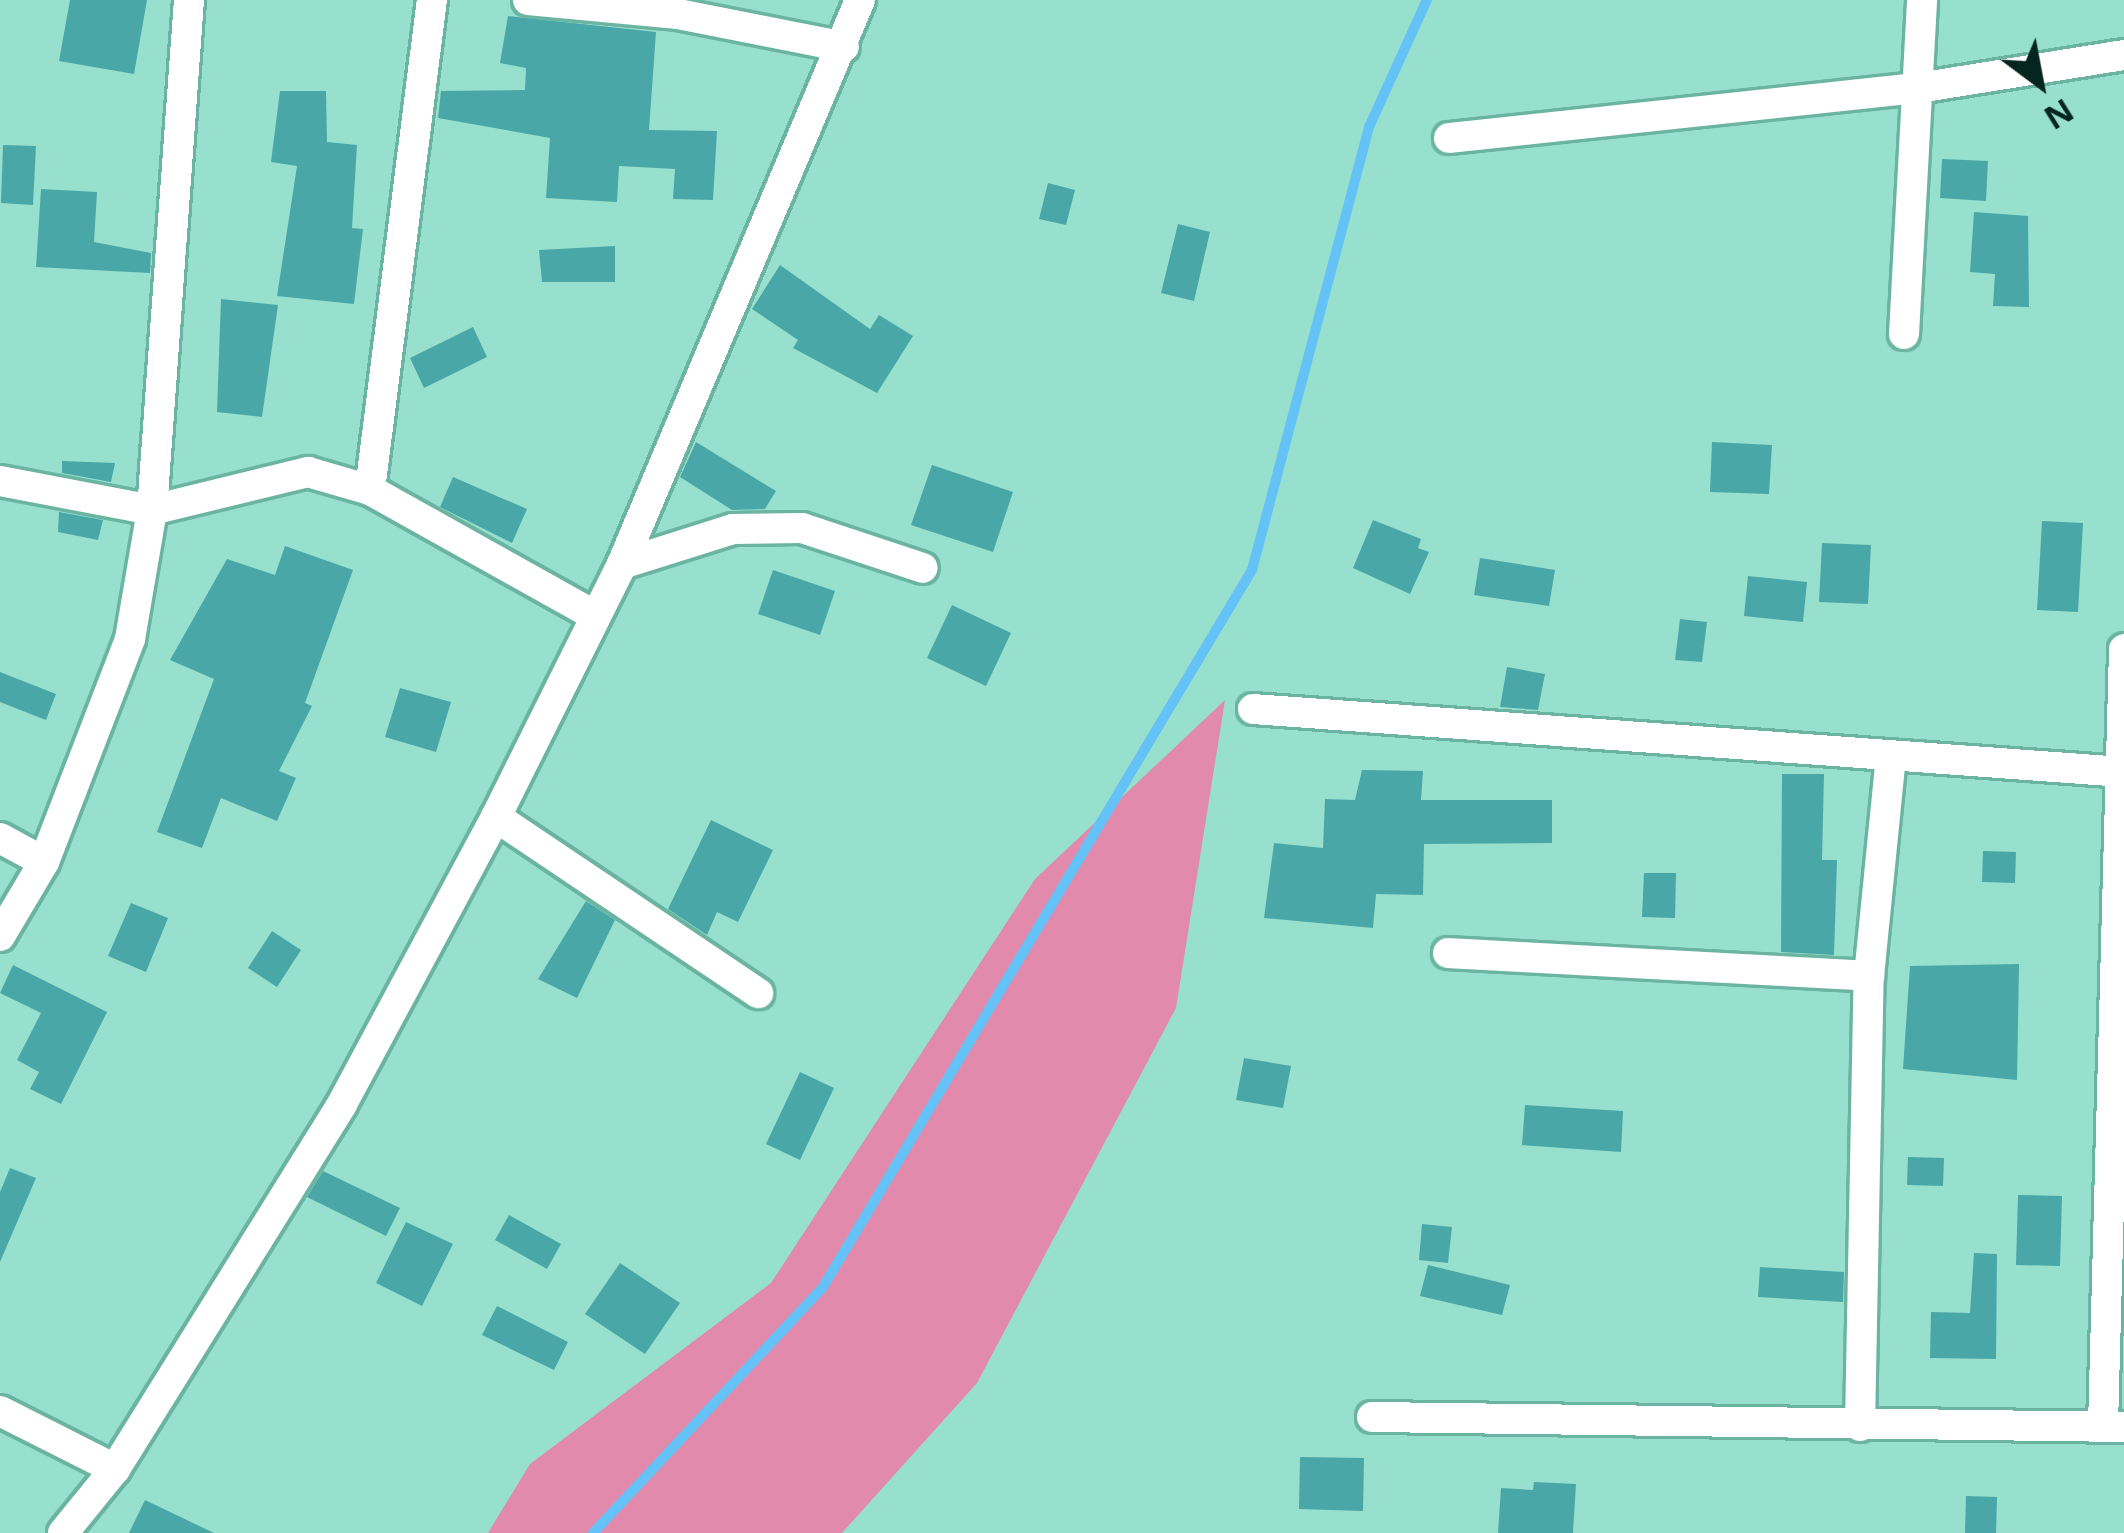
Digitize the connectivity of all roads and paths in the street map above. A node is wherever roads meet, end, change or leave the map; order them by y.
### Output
1 (189, 0) edge
2 (431, 0) edge
3 (528, 0) edge
4 (860, 0) edge
5 (1922, 0) edge
6 (844, 46) junction
7 (2124, 56) edge
8 (1918, 88) junction
9 (1449, 138) dead end
10 (1904, 334) dead end
11 (0, 481) edge
12 (370, 490) junction
13 (152, 510) junction
14 (622, 564) junction
15 (923, 568) dead end
16 (596, 616) junction
17 (2124, 649) edge
18 (1253, 709) dead end
19 (1891, 757) junction
20 (2120, 771) edge
21 (496, 817) junction
22 (0, 838) edge
23 (44, 862) junction
24 (0, 936) edge
25 (1448, 953) dead end
26 (1869, 976) junction
27 (758, 994) dead end
28 (0, 1411) edge
29 (1372, 1417) dead end
30 (1860, 1426) junction
31 (2114, 1426) edge
32 (115, 1468) junction
33 (63, 1533) edge

1 - 13 street
2 - 12 street
3 - 6 street
4 - 6 street
5 - 8 street
6 - 14 street
7 - 8 street
8 - 9 street
8 - 10 street
11 - 13 street
12 - 13 street
12 - 16 street
13 - 23 street
14 - 15 street
14 - 16 street
16 - 21 street
17 - 20 street
18 - 19 street
19 - 20 street
19 - 26 street
20 - 31 street
21 - 27 street
21 - 32 street
22 - 23 street
23 - 24 street
25 - 26 street
26 - 30 street
28 - 32 street
29 - 30 street
30 - 31 street
32 - 33 street

